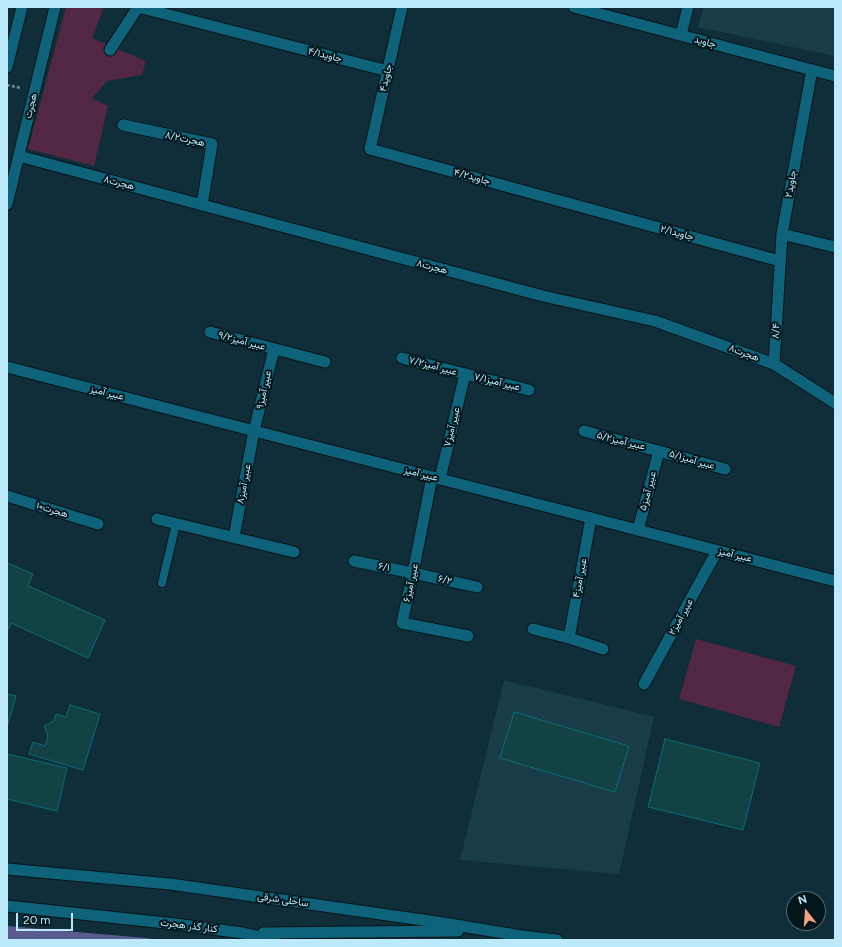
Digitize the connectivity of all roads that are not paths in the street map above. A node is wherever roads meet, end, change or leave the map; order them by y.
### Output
1 (22, 7) edge
2 (55, 7) edge
3 (138, 7) edge
4 (402, 7) edge
5 (574, 7) edge
6 (688, 7) edge
7 (680, 35) junction
8 (110, 50) dead end
9 (7, 64) edge
10 (812, 70) junction
11 (388, 72) junction
12 (835, 76) edge
13 (122, 125) dead end
14 (370, 149) joint
15 (19, 156) junction
16 (7, 204) edge
17 (202, 205) junction
18 (575, 205) joint
19 (782, 234) junction
20 (835, 247) edge
21 (780, 261) junction
22 (778, 298) joint
23 (210, 332) dead end
24 (274, 349) junction
25 (402, 358) dead end
26 (325, 362) dead end
27 (774, 364) junction
28 (7, 367) edge
29 (465, 374) junction
30 (530, 390) dead end
31 (835, 403) edge
32 (254, 431) junction
33 (584, 431) dead end
34 (659, 451) junction
35 (725, 469) dead end
36 (436, 478) junction
37 (7, 496) edge
38 (591, 518) junction
39 (157, 519) dead end
40 (98, 524) dead end
41 (176, 524) junction
42 (638, 530) junction
43 (234, 537) junction
44 (717, 551) junction
45 (294, 552) dead end
46 (354, 561) dead end
47 (413, 573) junction
48 (835, 581) edge
49 (162, 583) dead end
50 (477, 587) dead end
51 (533, 629) dead end
52 (468, 636) dead end
53 (569, 638) junction
54 (603, 649) dead end
55 (644, 684) dead end
56 (7, 869) edge
57 (7, 906) edge
58 (486, 930) junction
59 (243, 933) junction
60 (274, 940) edge
61 (557, 940) edge

1 - 9 street
2 - 15 street, هجرت
3 - 8 street
3 - 11 street, ۴/۱جاوید
4 - 11 street, ۴جاوید
5 - 7 street, جاوید
6 - 7 street
7 - 10 street, جاوید
10 - 12 street, جاوید
10 - 19 street, ۲جاوید
11 - 14 street, ۴جاوید
13 - 17 street, هجرت۸/۲
14 - 18 street, ۴/۲جاوید
15 - 16 street, هجرت
15 - 17 street, هجرت۸
17 - 27 street, هجرت۸
18 - 21 street, ۲/۱جاوید
19 - 20 street
19 - 21 street, ۲جاوید
21 - 22 street, ۲جاوید
22 - 27 street, ۸/۴
23 - 24 street, ۹/۲عبیر آمیز
24 - 26 street, ۹/۲عبیر آمیز
24 - 32 street, عبیر آمیز۹
25 - 29 street, ۷/۲عبیر آمیز
27 - 31 street, هجرت۸
28 - 32 street, عبیر آمیز
29 - 30 street, ۷/۱عبیر آمیز
29 - 36 street, ۷عبیر آمیز
32 - 36 street, عبیر آمیز
32 - 43 street, ۸عبیر آمیز
33 - 34 street, ۵/۲عبیر آمیز
34 - 35 street, ۵/۱عبیر آمیز
34 - 42 street, ۵عبیر آمیز
36 - 38 street, عبیر آمیز
36 - 47 street, ۶عبیر آمیز
37 - 40 street, هجرت۱۰
38 - 42 street, عبیر آمیز
38 - 53 street, ۴عبیر آمیز
39 - 41 street
41 - 43 street
41 - 49 lane
42 - 44 street, عبیر آمیز
43 - 45 street
44 - 48 street, عبیر آمیز
44 - 55 street, ۲عبیر آمیز
46 - 47 street, ۶/۱
47 - 50 street, ۶/۲
47 - 52 street, ۶عبیر آمیز
51 - 53 street
53 - 54 street
56 - 58 street, ساحلی شرقی
57 - 59 street, کنار گذر هجرت
58 - 59 street
58 - 61 street, ساحلی شرقی
59 - 60 street, کنار گذر هجرت

